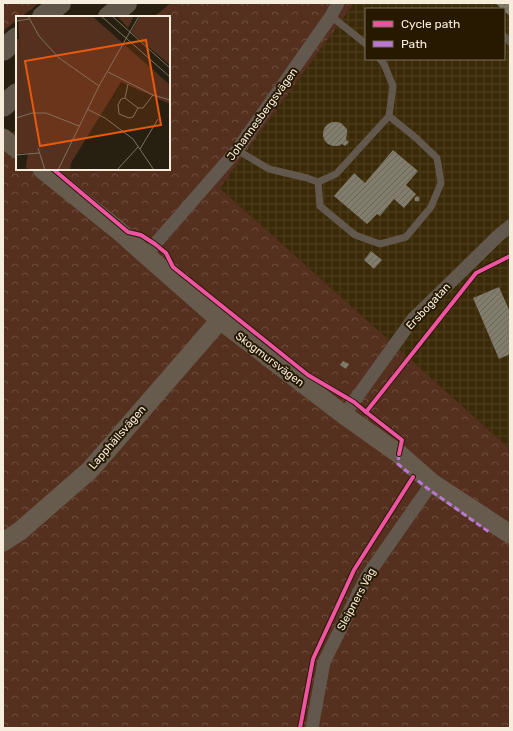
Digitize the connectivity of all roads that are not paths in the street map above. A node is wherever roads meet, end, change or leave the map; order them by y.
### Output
1 (60, 3) edge
2 (126, 3) edge
3 (338, 3) edge
4 (44, 16) edge
5 (110, 16) edge
6 (331, 16) junction
7 (16, 39) edge
8 (365, 43) edge
9 (3, 50) edge
10 (381, 60) edge
11 (16, 95) edge
12 (3, 106) edge
13 (389, 116) junction
14 (3, 138) edge
15 (16, 148) edge
16 (238, 150) junction
17 (43, 170) edge
18 (318, 182) junction
19 (510, 226) edge
20 (147, 256) junction
21 (220, 320) junction
22 (344, 415) junction
23 (432, 483) junction
24 (510, 534) edge
25 (3, 542) edge
26 (312, 728) edge

1 - 4 highway
2 - 5 highway
3 - 6 street, Johannesbergsvägen
6 - 8 lane
6 - 16 street, Johannesbergsvägen
7 - 9 highway
10 - 13 lane
11 - 12 highway
13 - 18 lane
13 - 18 lane
14 - 15 street
16 - 18 lane
16 - 20 street, Johannesbergsvägen
17 - 20 street, Skogmursvägen
19 - 22 street, Ersbogatan
20 - 21 street, Skogmursvägen
21 - 22 street, Skogmursvägen
21 - 25 street, Lapphällsvägen
22 - 23 street, Skogmursvägen
23 - 24 street, Skogmursvägen
23 - 26 street, Sleipners Väg

